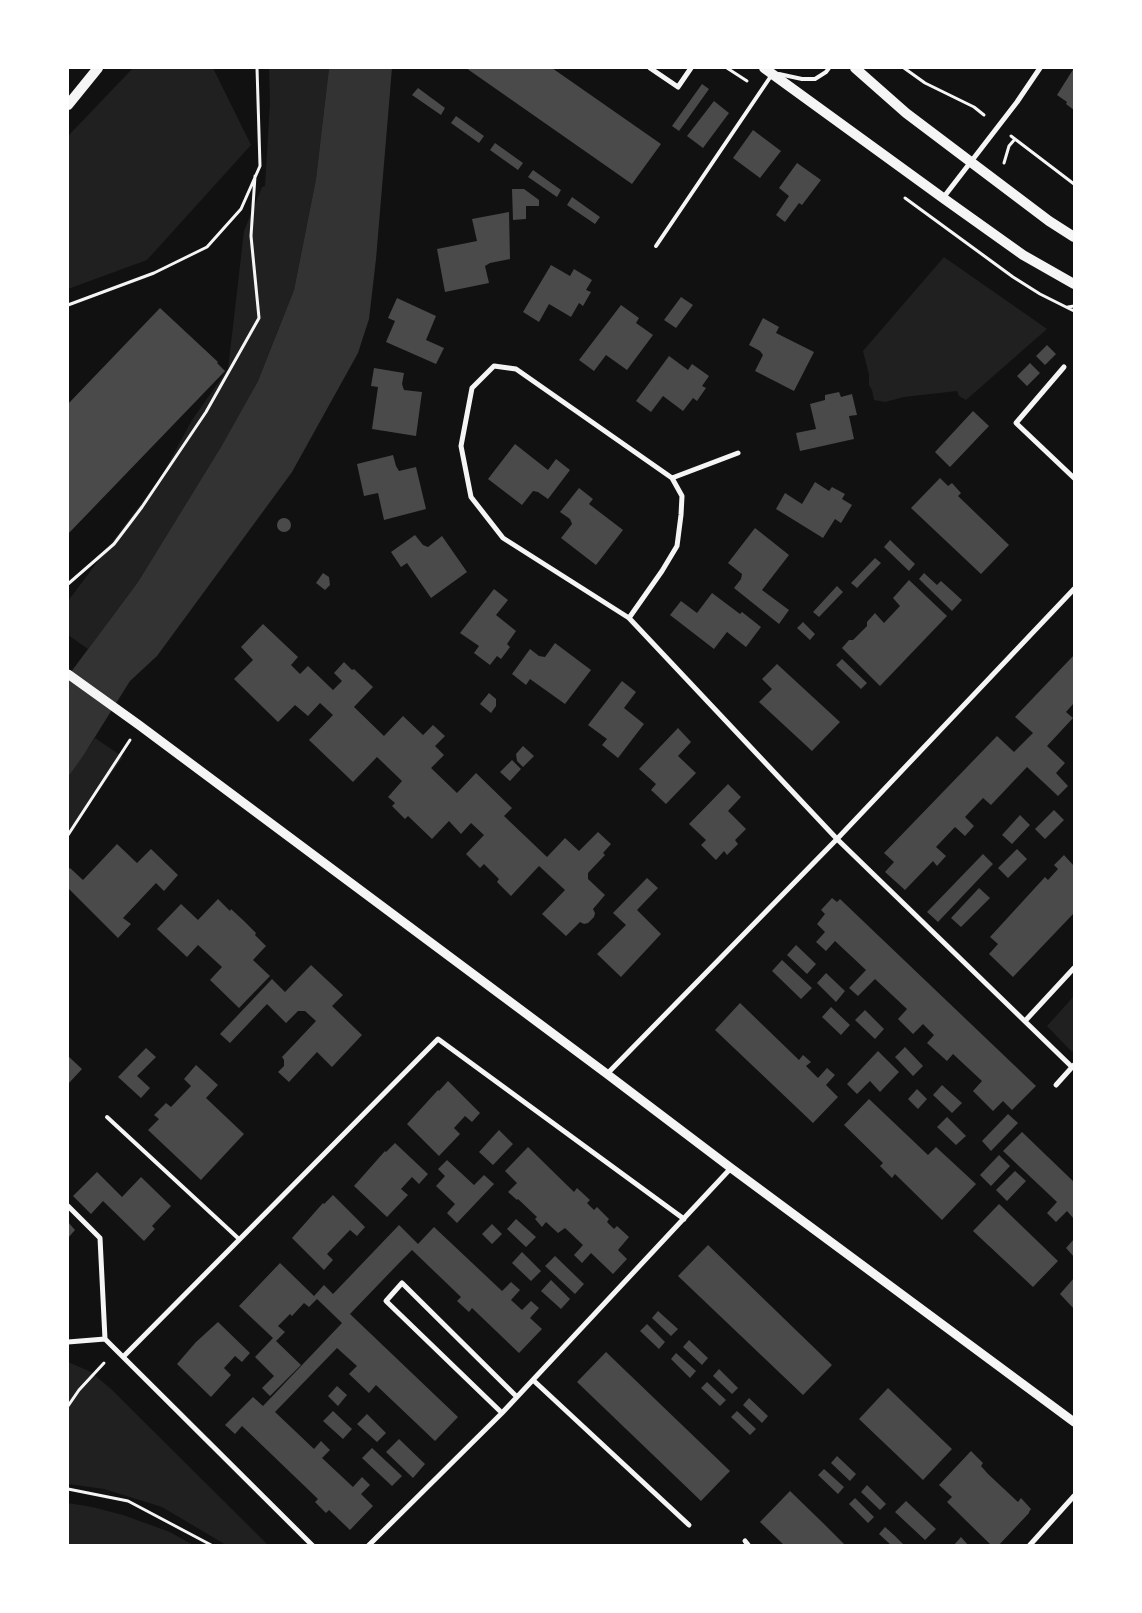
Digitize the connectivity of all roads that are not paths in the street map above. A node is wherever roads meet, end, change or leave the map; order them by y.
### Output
1 (98, 68) edge
2 (650, 68) edge
3 (690, 68) edge
4 (829, 68) edge
5 (855, 68) edge
6 (1040, 68) edge
7 (768, 70) edge
8 (68, 105) edge
9 (971, 163) junction
10 (943, 198) junction
11 (1074, 236) edge
12 (656, 246) dead end
13 (1074, 284) edge
14 (1064, 367) dead end
15 (738, 453) dead end
16 (672, 478) junction
17 (1074, 478) edge
18 (1074, 589) edge
19 (629, 618) junction
20 (68, 674) edge
21 (837, 839) junction
22 (1074, 968) edge
23 (1025, 1021) junction
24 (1073, 1066) edge
25 (607, 1074) junction
26 (1056, 1085) dead end
27 (107, 1117) dead end
28 (731, 1168) junction
29 (68, 1206) edge
30 (684, 1219) junction
31 (239, 1239) junction
32 (105, 1338) junction
33 (68, 1342) edge
34 (123, 1357) junction
35 (533, 1380) junction
36 (517, 1397) junction
37 (502, 1413) junction
38 (1074, 1422) edge
39 (1074, 1496) edge
40 (689, 1525) dead end
41 (313, 1546) edge
42 (368, 1546) edge
43 (1028, 1546) edge

1 - 8 main road
2 - 3 street
4 - 7 lane
5 - 9 main road
6 - 9 street
7 - 10 main road
7 - 12 lane
9 - 10 street
9 - 11 main road
10 - 13 main road
14 - 17 street
15 - 16 street
16 - 19 street
16 - 19 street
18 - 21 street
19 - 21 street
20 - 25 street
21 - 23 street
21 - 25 street
22 - 23 street
23 - 24 street
24 - 26 street
25 - 28 street
27 - 31 lane
28 - 30 street
28 - 38 street
29 - 32 street
30 - 31 street
30 - 35 street
31 - 34 street
32 - 33 street
32 - 34 street
34 - 41 street
35 - 36 street
35 - 40 street
36 - 37 street
36 - 37 street
37 - 42 street
39 - 43 street

